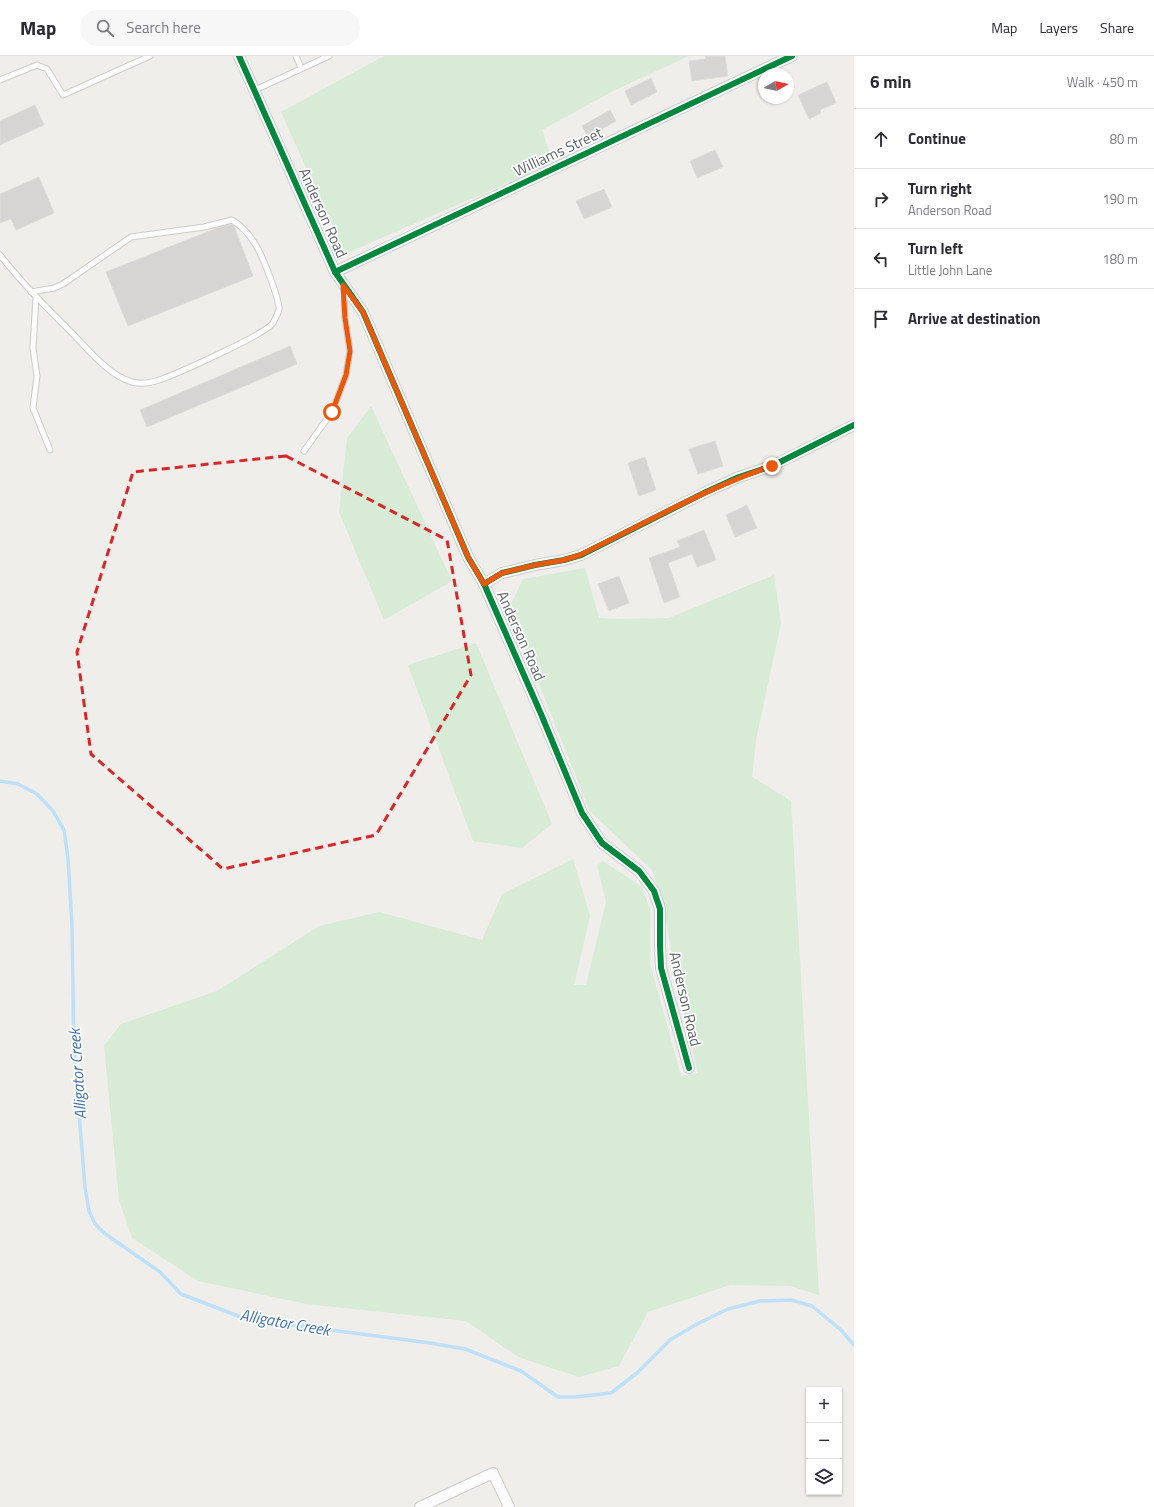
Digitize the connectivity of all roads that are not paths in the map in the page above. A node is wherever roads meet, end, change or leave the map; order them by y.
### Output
1 (150, 56) edge
2 (239, 56) edge
3 (296, 56) edge
4 (329, 56) edge
5 (792, 56) edge
6 (301, 68) junction
7 (0, 80) edge
8 (255, 90) junction
9 (0, 255) edge
10 (335, 272) junction
11 (343, 285) junction
12 (31, 292) junction
13 (36, 297) junction
14 (854, 425) edge
15 (50, 450) dead end
16 (304, 451) dead end
17 (484, 584) junction
18 (689, 1068) dead end
19 (420, 1507) edge
20 (509, 1507) edge

1 - 7 lane
2 - 8 street, Anderson Road
3 - 6 lane
4 - 6 lane
5 - 10 street, Williams Street
6 - 8 lane
8 - 10 street, Anderson Road
9 - 12 lane
10 - 11 street, Anderson Road
11 - 16 lane
11 - 17 street, Anderson Road
12 - 13 lane
12 - 13 lane
13 - 15 lane
14 - 17 street
17 - 18 street, Anderson Road
19 - 20 street

